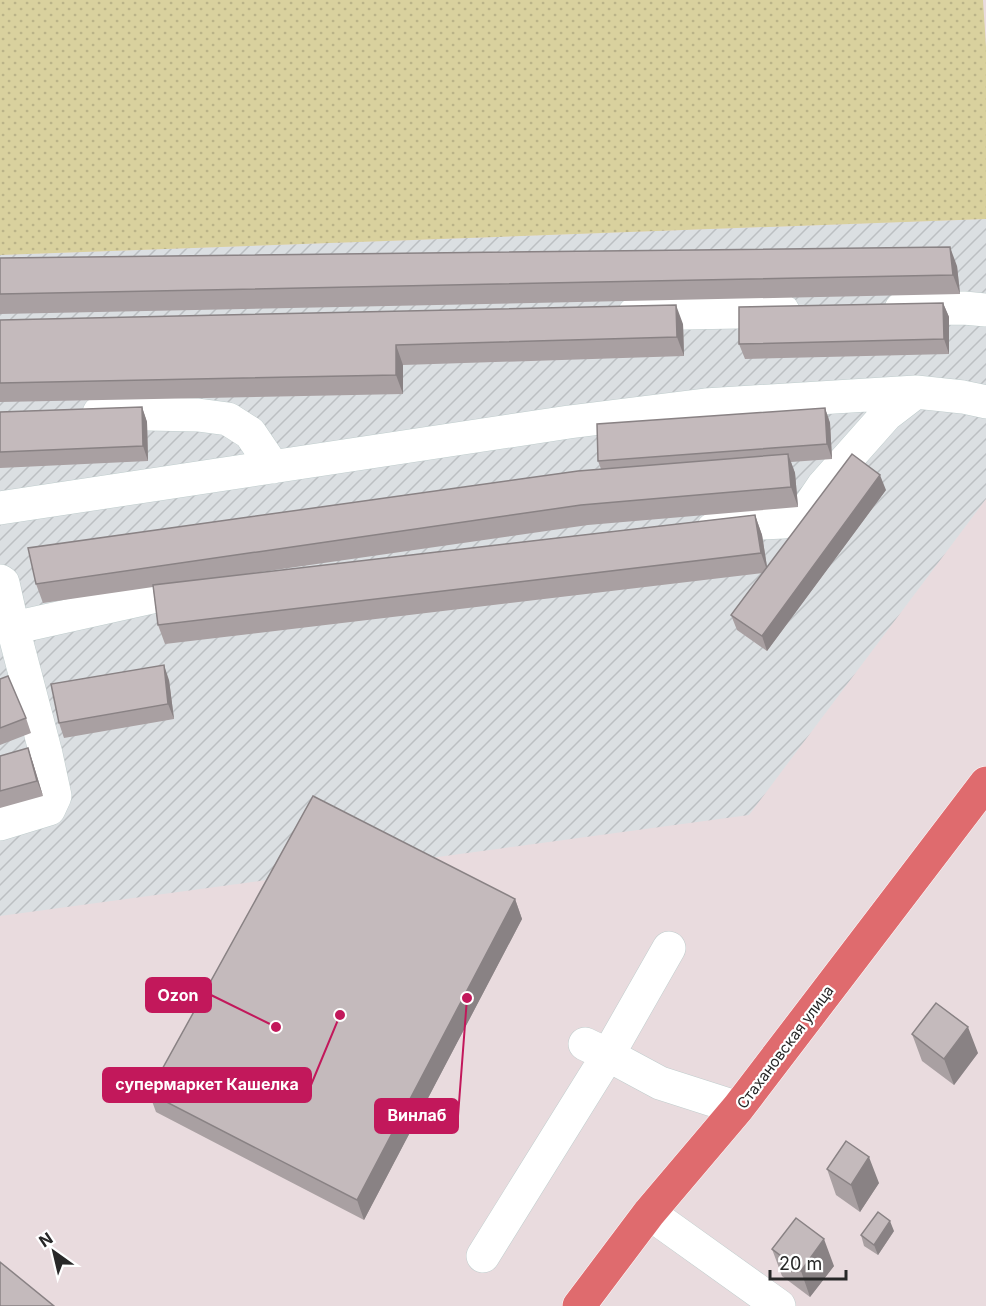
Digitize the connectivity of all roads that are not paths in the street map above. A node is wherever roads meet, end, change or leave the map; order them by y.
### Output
1 (869, 309) edge
2 (809, 310) edge
3 (986, 310) edge
4 (607, 315) edge
5 (916, 392) junction
6 (986, 402) edge
7 (68, 413) edge
8 (273, 467) junction
9 (0, 508) edge
10 (680, 532) edge
11 (0, 581) edge
12 (226, 587) edge
13 (13, 628) junction
14 (986, 783) edge
15 (0, 824) edge
16 (669, 948) dead end
17 (597, 1049) junction
18 (738, 1108) junction
19 (649, 1213) junction
20 (483, 1256) dead end
21 (579, 1306) edge
22 (779, 1306) edge

1 - 3 street
2 - 4 street
5 - 6 street
5 - 8 street
5 - 10 street
7 - 8 street
8 - 9 street
11 - 13 street
12 - 13 street
13 - 15 street
14 - 18 main road, Стахановская улица
16 - 17 street
17 - 18 street
17 - 20 street
18 - 19 main road, Стахановская улица
19 - 21 main road, Стахановская улица
19 - 22 street

